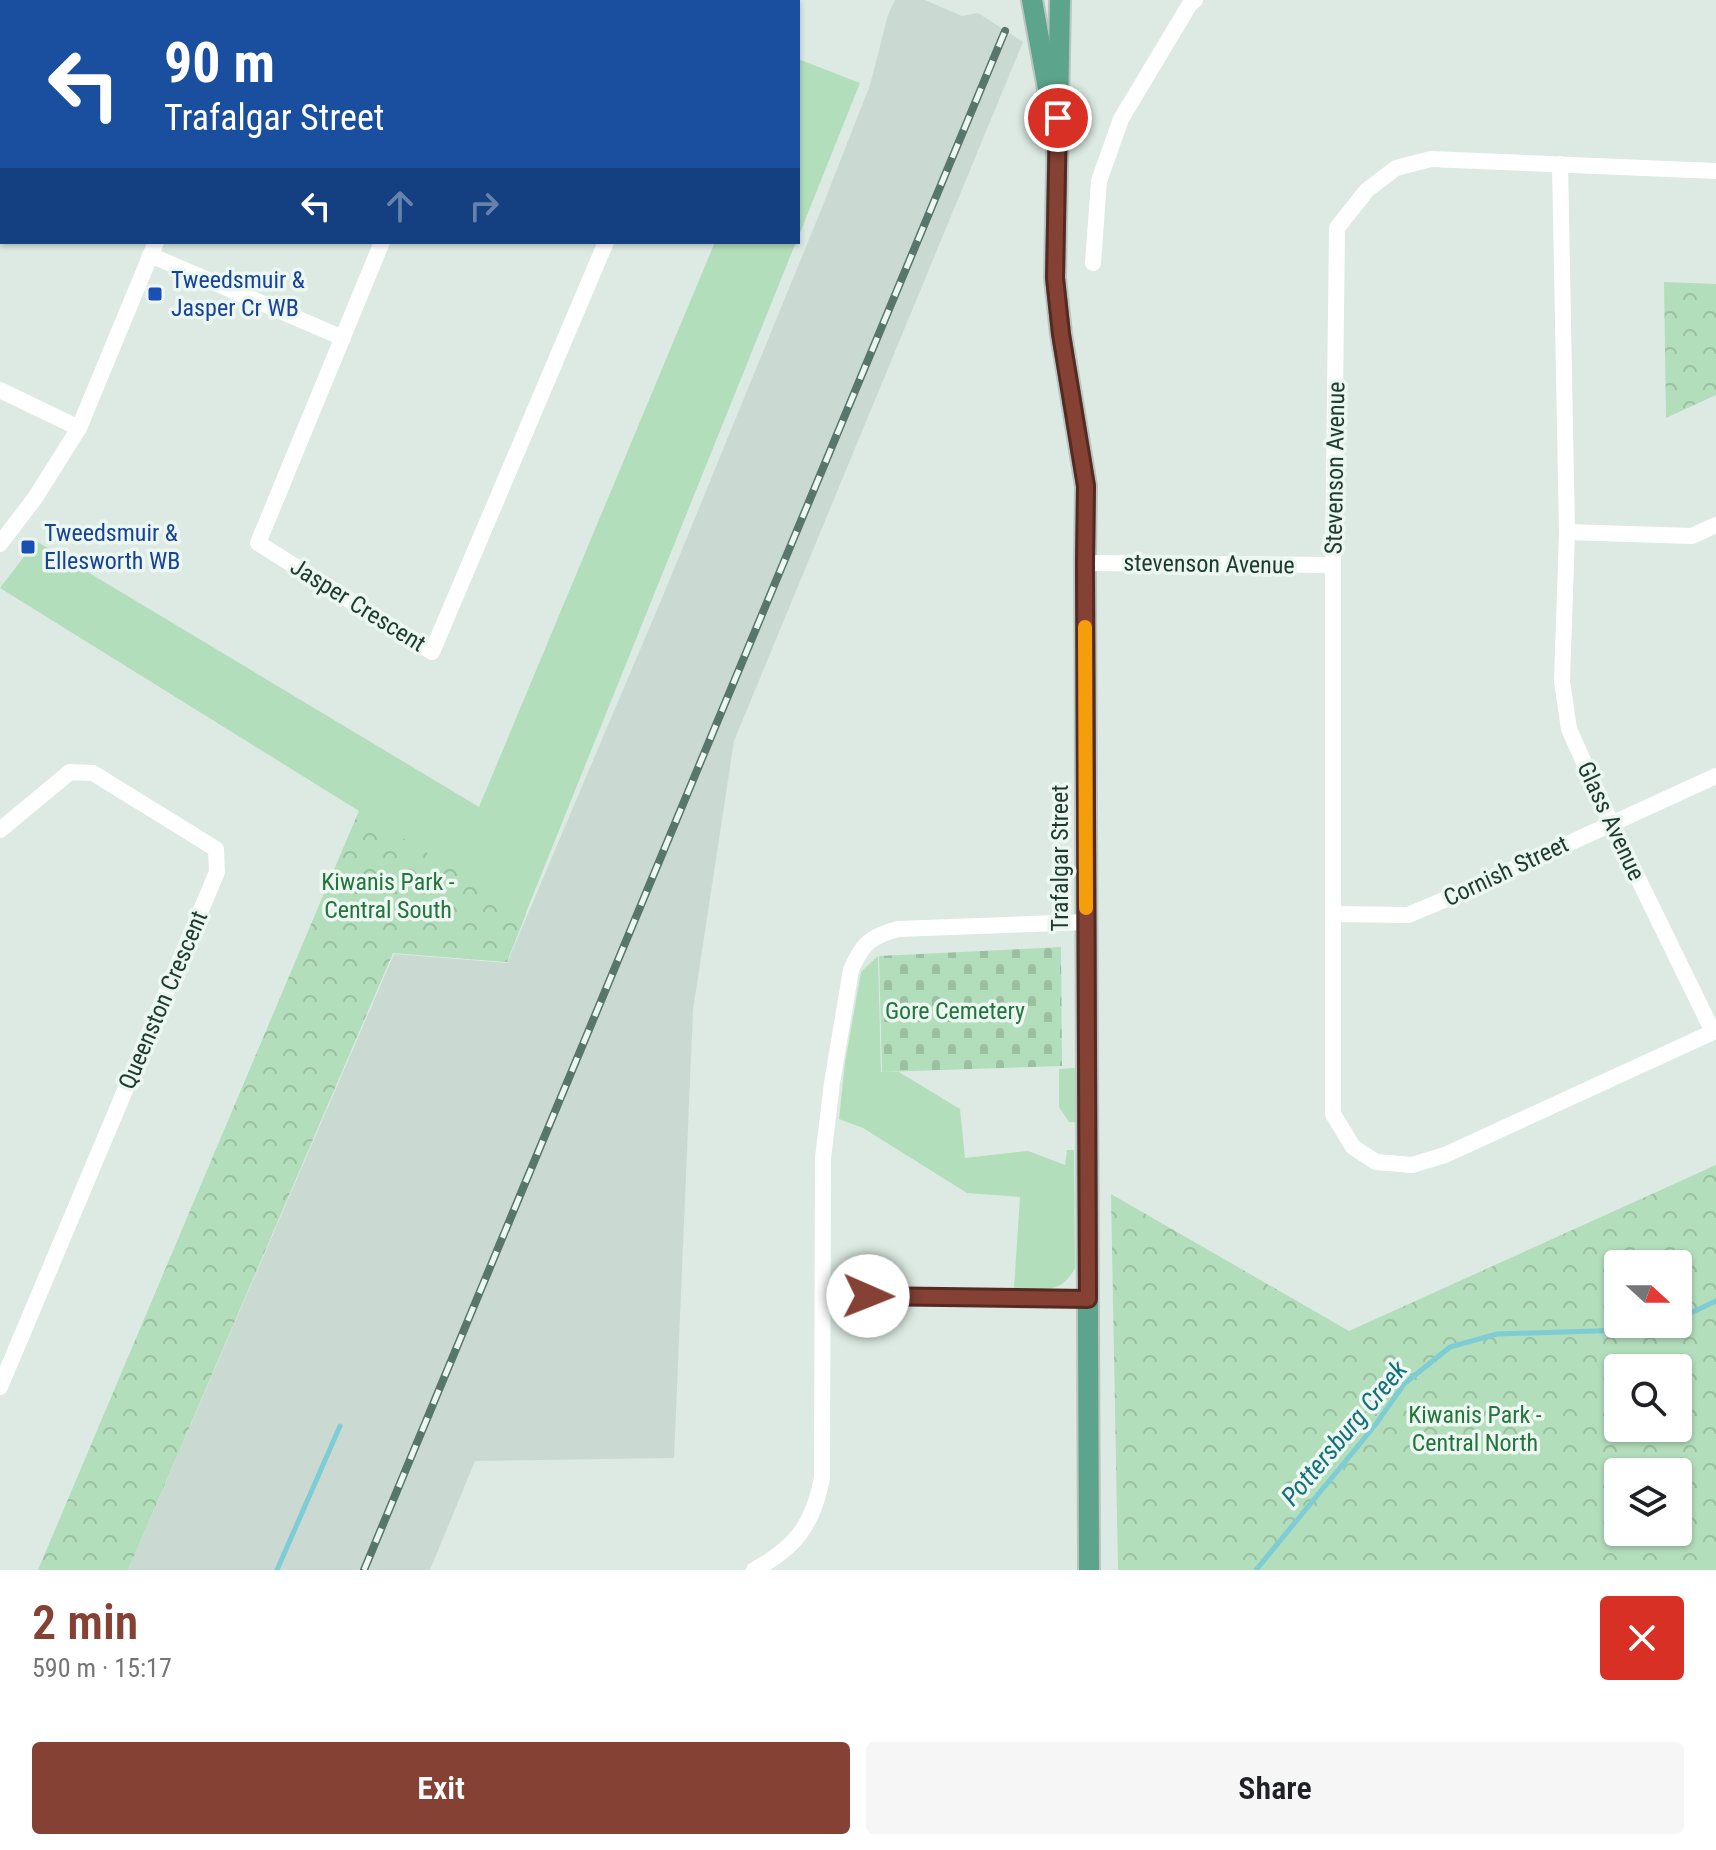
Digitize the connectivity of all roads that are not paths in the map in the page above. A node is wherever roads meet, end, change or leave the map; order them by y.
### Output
1 (1032, 0) edge
2 (1060, 0) edge
3 (1195, 0) edge
4 (1058, 148) junction
5 (1560, 164) junction
6 (1716, 171) edge
7 (381, 244) edge
8 (605, 244) edge
9 (153, 249) edge
10 (1093, 263) dead end
11 (343, 338) junction
12 (0, 390) edge
13 (79, 428) junction
14 (1716, 525) edge
15 (1567, 532) junction
16 (0, 544) edge
17 (1085, 563) junction
18 (1333, 565) junction
19 (1716, 776) edge
20 (1611, 823) junction
21 (0, 830) edge
22 (1334, 914) junction
23 (1086, 922) junction
24 (1333, 1114) joint
25 (824, 1295) junction
26 (1088, 1299) junction
27 (0, 1387) edge
28 (754, 1570) edge
29 (1089, 1570) edge

1 - 4 main road, Trafalgar Street
2 - 4 main road, Trafalgar Street
3 - 10 street
4 - 17 main road, Trafalgar Street
5 - 6 street, Stevenson Avenue
5 - 15 street, Glass Avenue
5 - 18 street, Stevenson Avenue
7 - 11 street, Jasper Crescent
8 - 11 street, Jasper Crescent
9 - 11 street
9 - 13 street
12 - 13 street
13 - 16 street
14 - 15 street
15 - 20 street, Glass Avenue
17 - 18 street, stevenson Avenue
17 - 23 main road, Trafalgar Street
18 - 22 street, Stevenson Avenue
19 - 20 street, Cornish Street
20 - 22 street, Cornish Street
20 - 24 street, Glass Avenue
21 - 27 street, Queenston Crescent
22 - 24 street, Stevenson Avenue
23 - 25 street
23 - 26 main road, Trafalgar Street
25 - 26 street
25 - 28 street
26 - 29 main road, Trafalgar Street

